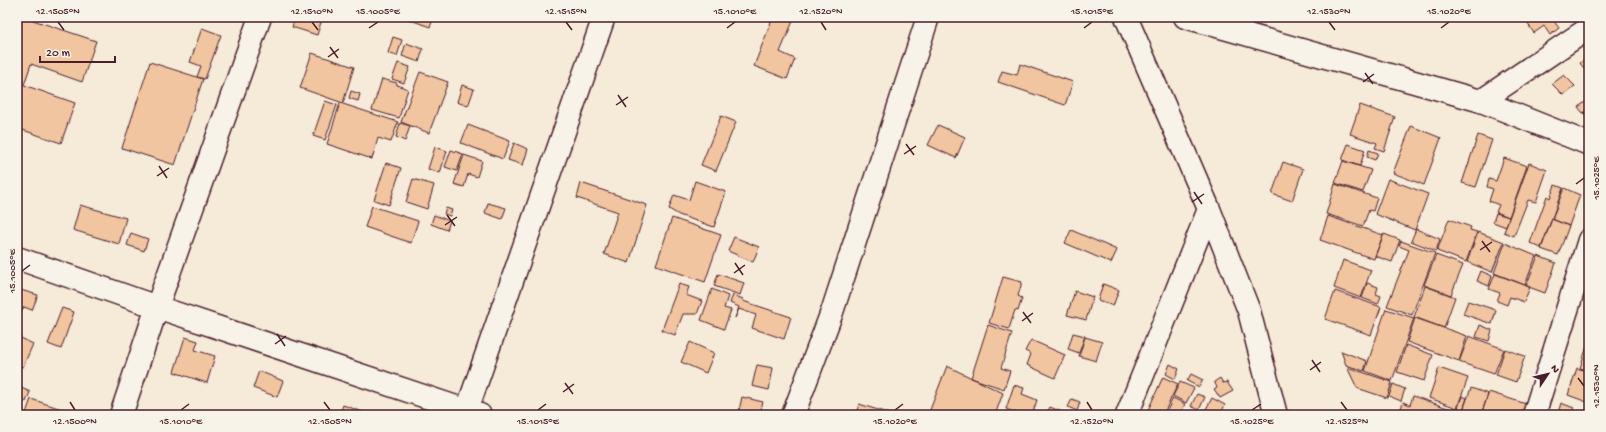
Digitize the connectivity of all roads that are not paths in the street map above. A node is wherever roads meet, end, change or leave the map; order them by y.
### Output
1 (260, 17) edge
2 (604, 17) edge
3 (928, 17) edge
4 (1126, 17) edge
5 (1185, 17) edge
6 (1589, 28) edge
7 (1481, 102) junction
8 (1589, 144) edge
9 (1209, 209) junction
10 (1589, 240) edge
11 (17, 258) edge
12 (157, 307) junction
13 (473, 413) edge
14 (121, 415) edge
15 (793, 415) edge
16 (1127, 415) edge
17 (1276, 415) edge
18 (1534, 415) edge

1 - 12 street
2 - 13 street
3 - 15 street
4 - 9 street
5 - 7 street
6 - 7 street
7 - 8 street
9 - 16 street
9 - 17 street
10 - 18 street
11 - 12 street
12 - 13 street
12 - 14 street

